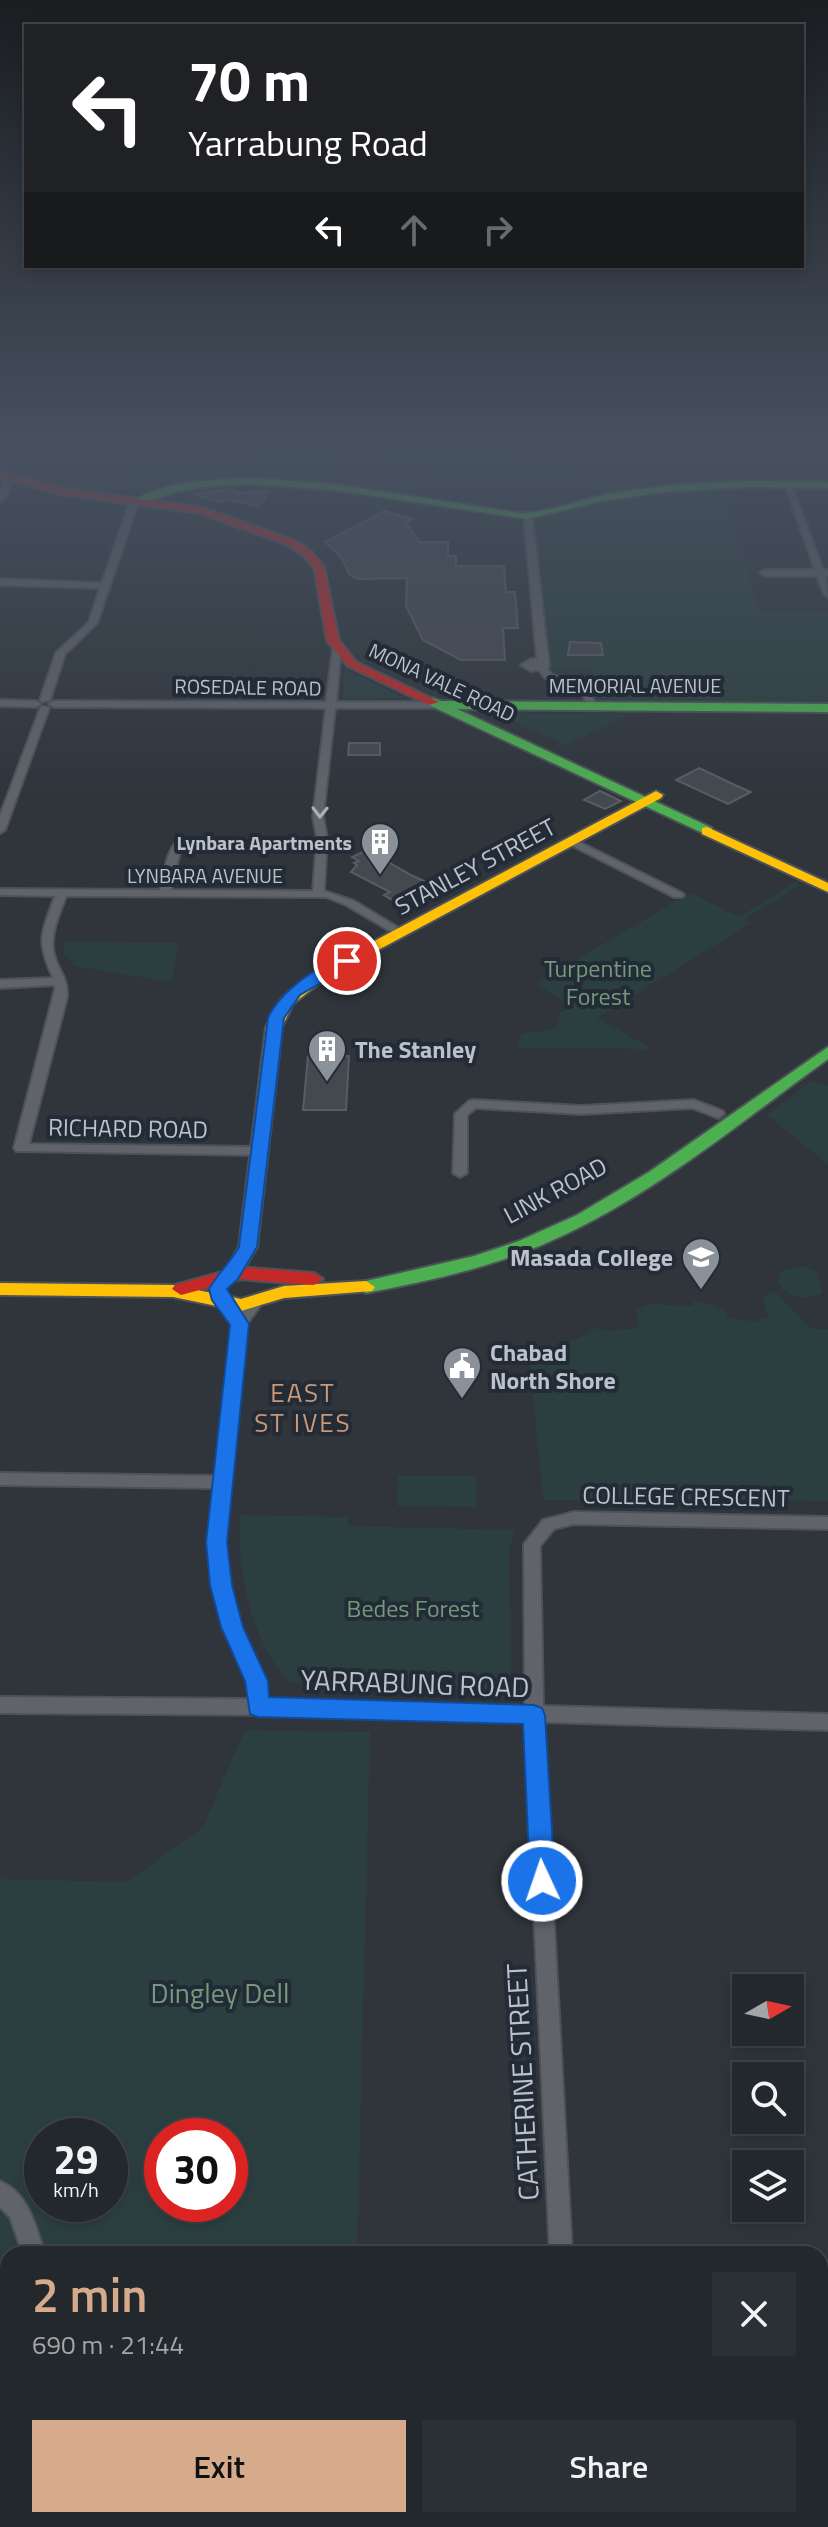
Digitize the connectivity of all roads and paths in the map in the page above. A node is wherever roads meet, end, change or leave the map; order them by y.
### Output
1 (114, 560) edge
2 (312, 560) edge
3 (328, 560) edge
4 (532, 560) edge
5 (764, 573) dead end
6 (824, 573) edge
7 (0, 582) edge
8 (105, 586) junction
9 (828, 594) edge
10 (337, 648) junction
11 (0, 703) edge
12 (45, 704) junction
13 (441, 705) junction
14 (463, 705) junction
15 (332, 706) junction
16 (584, 706) junction
17 (828, 708) edge
18 (6, 795) edge
19 (651, 798) junction
20 (0, 830) edge
21 (182, 840) dead end
22 (571, 841) junction
23 (828, 874) edge
24 (828, 888) edge
25 (0, 892) edge
26 (62, 892) junction
27 (165, 893) junction
28 (318, 894) junction
29 (678, 895) dead end
30 (401, 933) junction
31 (62, 981) junction
32 (0, 984) edge
33 (828, 1037) edge
34 (828, 1052) edge
35 (718, 1114) junction
36 (261, 1151) junction
37 (460, 1173) dead end
38 (248, 1247) junction
39 (260, 1274) junction
40 (228, 1276) junction
41 (0, 1289) edge
42 (173, 1291) junction
43 (224, 1301) junction
44 (260, 1301) junction
45 (239, 1324) junction
46 (0, 1479) edge
47 (221, 1482) junction
48 (828, 1523) edge
49 (0, 1705) edge
50 (258, 1707) junction
51 (534, 1715) junction
52 (828, 1722) edge
53 (0, 2192) edge
54 (31, 2246) edge
55 (561, 2246) edge

1 - 8 street
2 - 10 main road, MONA VALE ROAD
3 - 14 main road, MONA VALE ROAD
4 - 16 street
5 - 6 street
6 - 9 street
7 - 8 street
8 - 12 street
10 - 13 main road, MONA VALE ROAD
10 - 15 street
11 - 12 street, ROSEDALE ROAD
12 - 15 street, ROSEDALE ROAD
12 - 18 street
13 - 14 main road, MEMORIAL AVENUE
13 - 15 street, ROSEDALE ROAD
13 - 19 main road, MONA VALE ROAD
14 - 16 main road, MEMORIAL AVENUE
14 - 19 main road, MONA VALE ROAD
15 -> 28 street
16 - 17 main road, MEMORIAL AVENUE
18 - 20 street
19 - 22 main road, STANLEY STREET
19 - 23 main road, MONA VALE ROAD
19 - 24 main road, MONA VALE ROAD
21 - 27 street
22 - 29 street
22 - 30 main road, STANLEY STREET
25 - 26 street, LYNBARA AVENUE
26 - 27 street, LYNBARA AVENUE
26 - 31 street
27 - 28 street, LYNBARA AVENUE
28 - 30 street, LYNBARA AVENUE
30 - 36 main road, STANLEY STREET
31 - 32 street
31 - 36 street, RICHARD ROAD
33 - 35 main road, LINK ROAD
34 - 44 main road, LINK ROAD
35 - 37 street
35 - 39 main road, LINK ROAD
36 - 38 main road, STANLEY STREET
38 - 39 main road, STANLEY STREET
38 - 40 main road, STANLEY STREET
39 - 40 main road, LINK ROAD
39 - 44 main road, STANLEY STREET
40 - 42 main road, LINK ROAD
40 - 43 main road, STANLEY STREET
41 - 42 main road
42 - 43 main road, LINK ROAD
43 - 44 main road, LINK ROAD
43 - 45 street
44 - 45 street
45 - 47 street
46 - 47 street
47 - 50 street
48 - 51 street, COLLEGE CRESCENT
49 - 50 street, YARRABUNG ROAD
50 - 51 street, YARRABUNG ROAD
51 - 52 street, YARRABUNG ROAD
51 - 55 street, CATHERINE STREET
53 - 54 street

